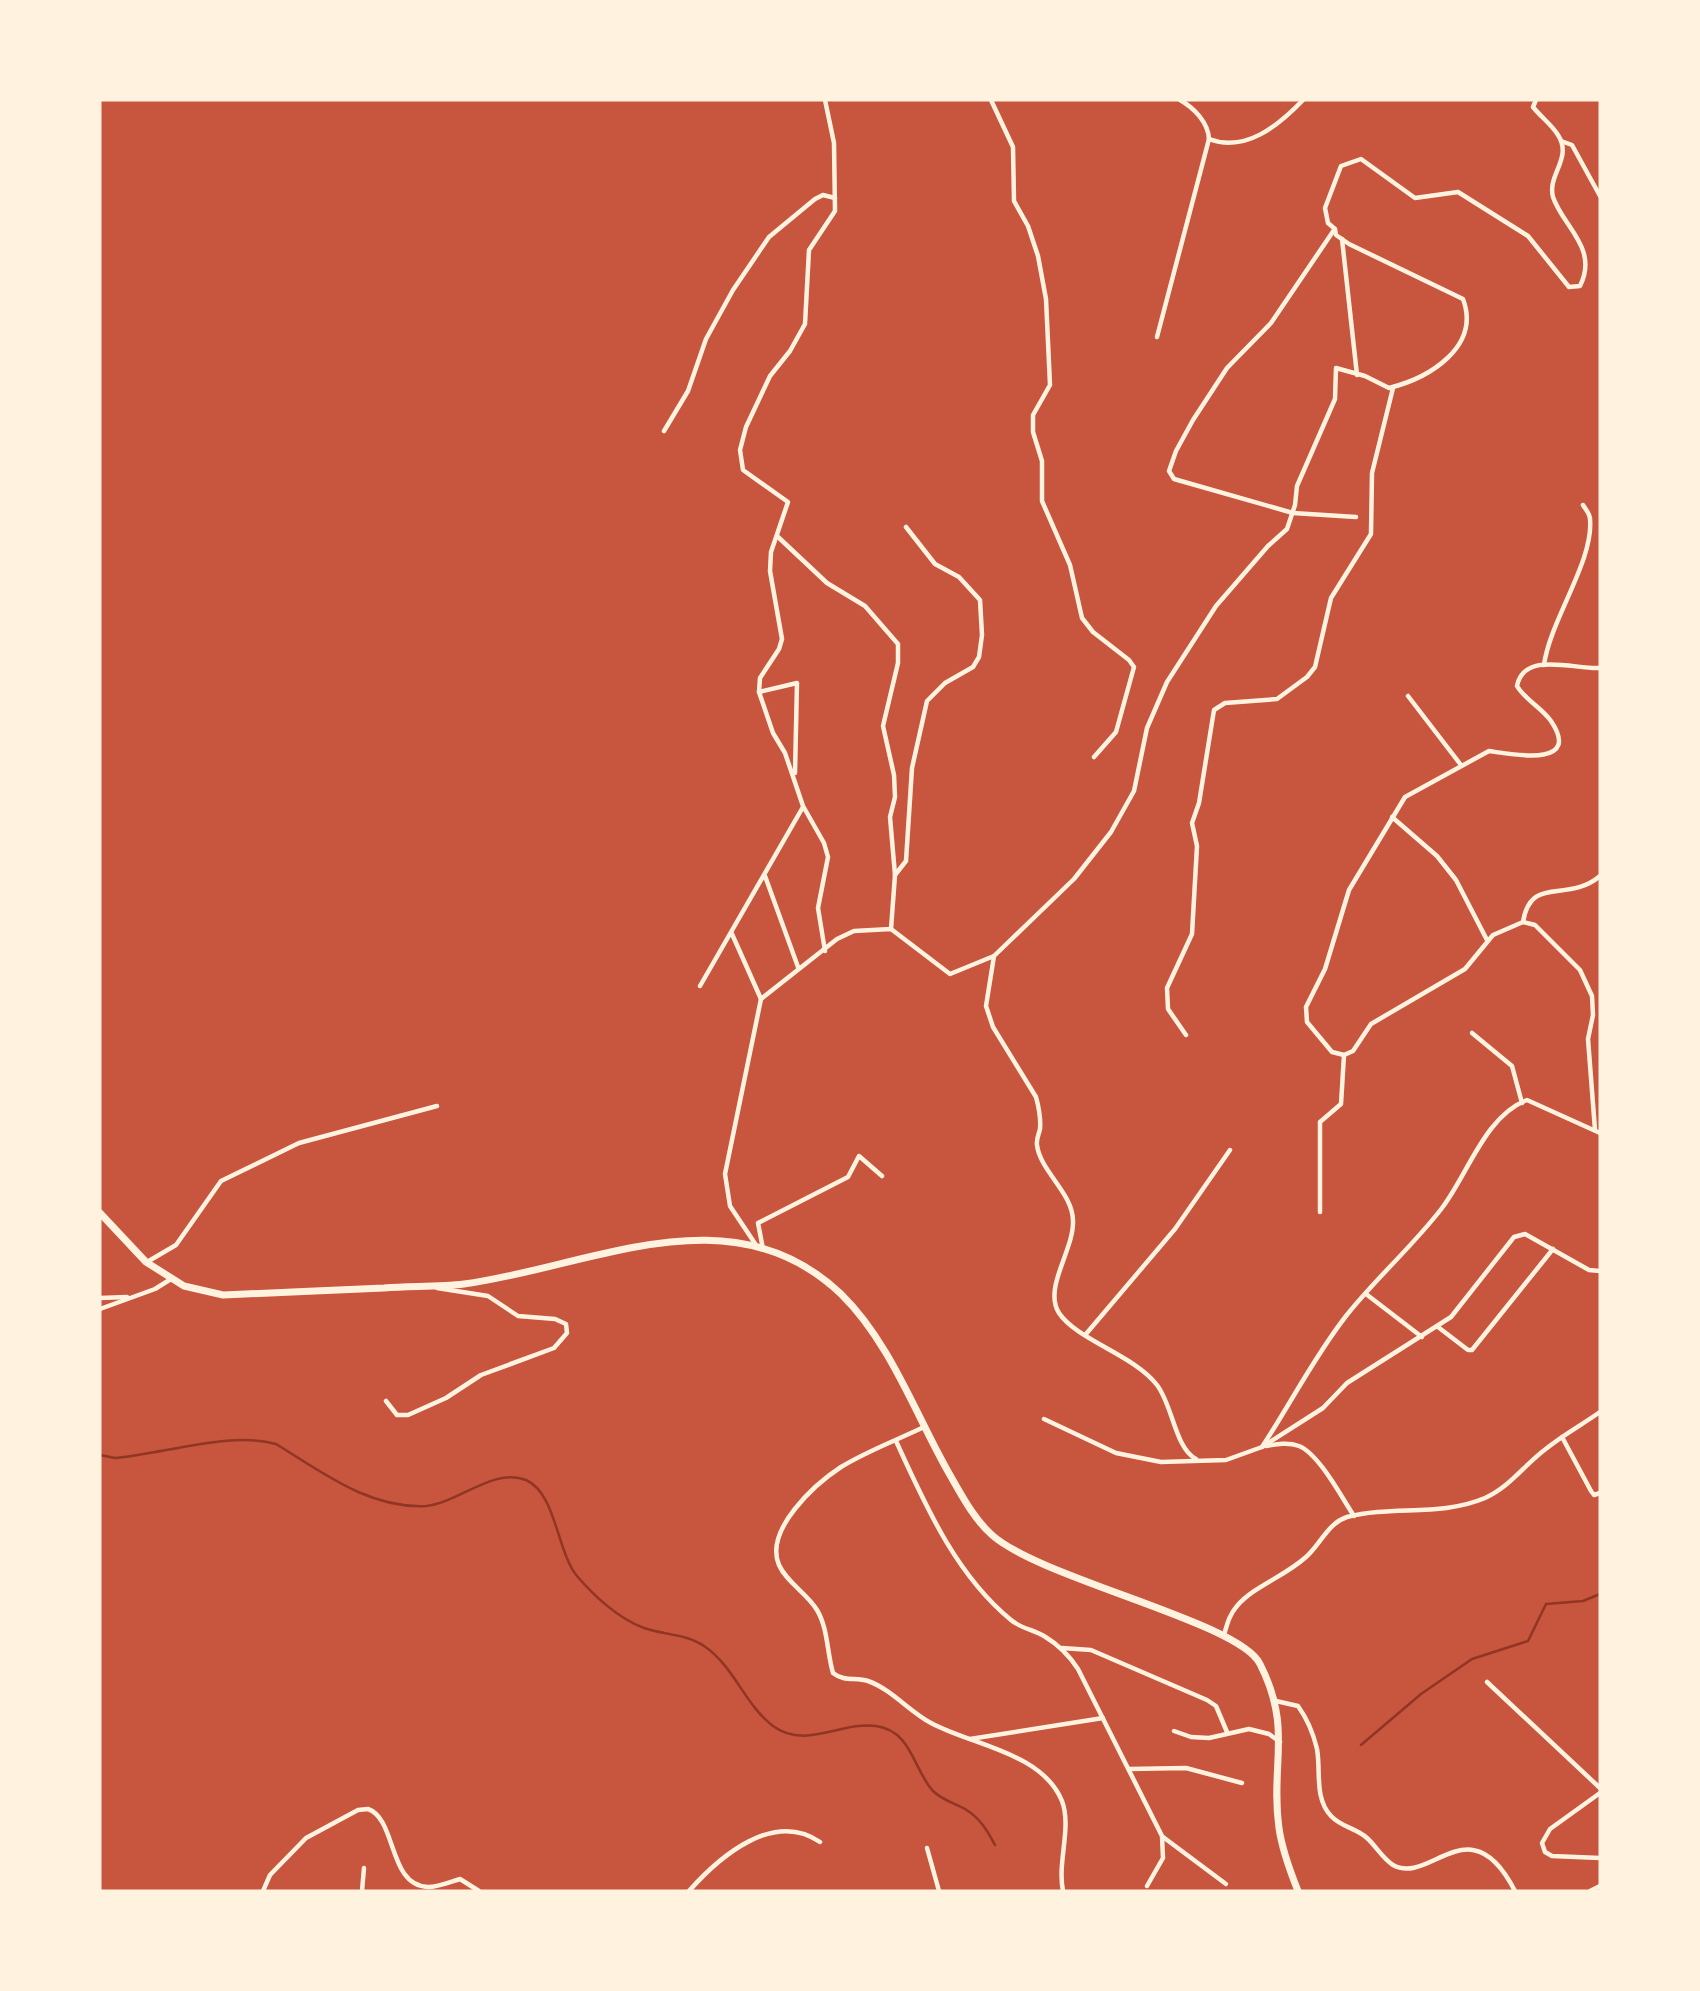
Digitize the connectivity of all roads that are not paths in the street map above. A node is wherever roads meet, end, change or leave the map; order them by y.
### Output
1 (825, 100) edge
2 (991, 100) edge
3 (1180, 100) edge
4 (1303, 100) edge
5 (1536, 100) edge
6 (1209, 139) junction
7 (1560, 141) junction
8 (1600, 196) edge
9 (835, 198) junction
10 (1335, 229) junction
11 (1342, 239) junction
12 (1157, 337) dead end
13 (1357, 376) junction
14 (1393, 387) junction
15 (664, 430) dead end
16 (1583, 505) dead end
17 (1293, 513) junction
18 (1356, 517) dead end
19 (906, 527) dead end
20 (777, 536) junction
21 (1544, 665) junction
22 (1600, 668) edge
23 (759, 692) junction
24 (1408, 696) dead end
25 (1094, 757) dead end
26 (1461, 765) junction
27 (795, 777) junction
28 (803, 806) junction
29 (1392, 817) junction
30 (765, 875) junction
31 (895, 875) junction
32 (1600, 876) edge
33 (1523, 922) junction
34 (891, 929) junction
35 (731, 933) junction
36 (1488, 940) junction
37 (825, 951) junction
38 (994, 956) junction
39 (798, 967) junction
40 (700, 986) dead end
41 (761, 999) junction
42 (1472, 1033) dead end
43 (1186, 1035) dead end
44 (1344, 1055) junction
45 (1522, 1102) junction
46 (437, 1106) dead end
47 (1597, 1132) edge
48 (1230, 1150) dead end
49 (882, 1175) dead end
50 (1320, 1212) dead end
51 (100, 1213) edge
52 (760, 1247) junction
53 (1553, 1249) junction
54 (146, 1262) junction
55 (1600, 1271) edge
56 (171, 1278) junction
57 (430, 1285) junction
58 (1366, 1294) junction
59 (135, 1296) junction
60 (100, 1298) edge
61 (100, 1308) edge
62 (1438, 1326) junction
63 (1086, 1334) junction
64 (1422, 1336) junction
65 (386, 1401) dead end
66 (1600, 1412) edge
67 (1044, 1419) dead end
68 (924, 1427) junction
69 (1562, 1437) junction
70 (896, 1441) junction
71 (1262, 1447) junction
72 (1200, 1461) junction
73 (1600, 1493) edge
74 (1354, 1516) junction
75 (1224, 1635) junction
76 (1061, 1648) junction
77 (1487, 1682) dead end
78 (1276, 1701) junction
79 (1103, 1718) junction
80 (1174, 1731) dead end
81 (1227, 1732) junction
82 (969, 1739) junction
83 (1280, 1742) junction
84 (1129, 1769) junction
85 (1242, 1783) dead end
86 (1600, 1791) edge
87 (1162, 1836) junction
88 (820, 1842) dead end
89 (927, 1848) dead end
90 (1600, 1858) edge
91 (364, 1868) dead end
92 (1226, 1884) dead end
93 (1600, 1885) edge
94 (1147, 1886) dead end
95 (263, 1891) edge
96 (362, 1891) edge
97 (479, 1891) edge
98 (689, 1891) edge
99 (939, 1891) edge
100 (1063, 1891) edge
101 (1298, 1891) edge
102 (1515, 1891) edge
103 (1590, 1891) edge

1 - 9 street
2 - 25 street
3 - 6 street
4 - 6 street
5 - 7 street
6 - 12 street
7 - 8 street
7 - 10 street
9 - 15 street
9 - 20 street
10 - 11 street
10 - 17 street
11 - 13 street
11 - 14 street
13 - 14 street
13 - 17 street
14 - 43 street
16 - 21 street
17 - 18 street
17 - 38 street
19 - 31 street
20 - 23 street
20 - 31 street
21 - 22 street
21 - 26 street
23 - 27 street
23 - 27 street
24 - 26 street
26 - 29 street
27 - 28 street
28 - 30 street
28 - 37 street
29 - 36 street
29 - 44 street
30 - 35 street
30 - 39 street
31 - 34 street
32 - 33 street
33 - 36 street
33 - 47 street
34 - 37 street
34 - 38 street
35 - 40 street
35 - 41 street
36 - 44 street
37 - 39 street
38 - 63 street
39 - 41 street
41 - 52 street
42 - 45 street
44 - 50 street
45 - 47 street
45 - 58 street
46 - 54 street
48 - 63 street
49 - 52 street
51 - 54 main road
52 - 57 main road
52 - 68 main road
53 - 55 street
53 - 62 street
53 - 62 street
54 - 56 main road
56 - 57 main road
56 - 59 street
57 - 65 street
58 - 64 street
58 - 71 street
59 - 60 street
59 - 61 street
62 - 64 street
63 - 72 street
64 - 71 street
66 - 69 street
67 - 72 street
68 - 70 street
68 - 75 main road
69 - 73 street
69 - 74 street
70 - 76 street
70 - 82 street
71 - 72 street
71 - 74 street
74 - 75 street
75 - 78 main road
76 - 79 street
76 - 81 street
77 - 86 street
78 - 83 main road
78 - 102 street
79 - 82 street
79 - 84 street
80 - 81 street
81 - 83 street
82 - 100 street
83 - 101 main road
84 - 85 street
84 - 87 street
86 - 90 street
87 - 92 street
87 - 94 street
88 - 98 street
89 - 99 street
91 - 96 street
93 - 103 street
95 - 97 street

